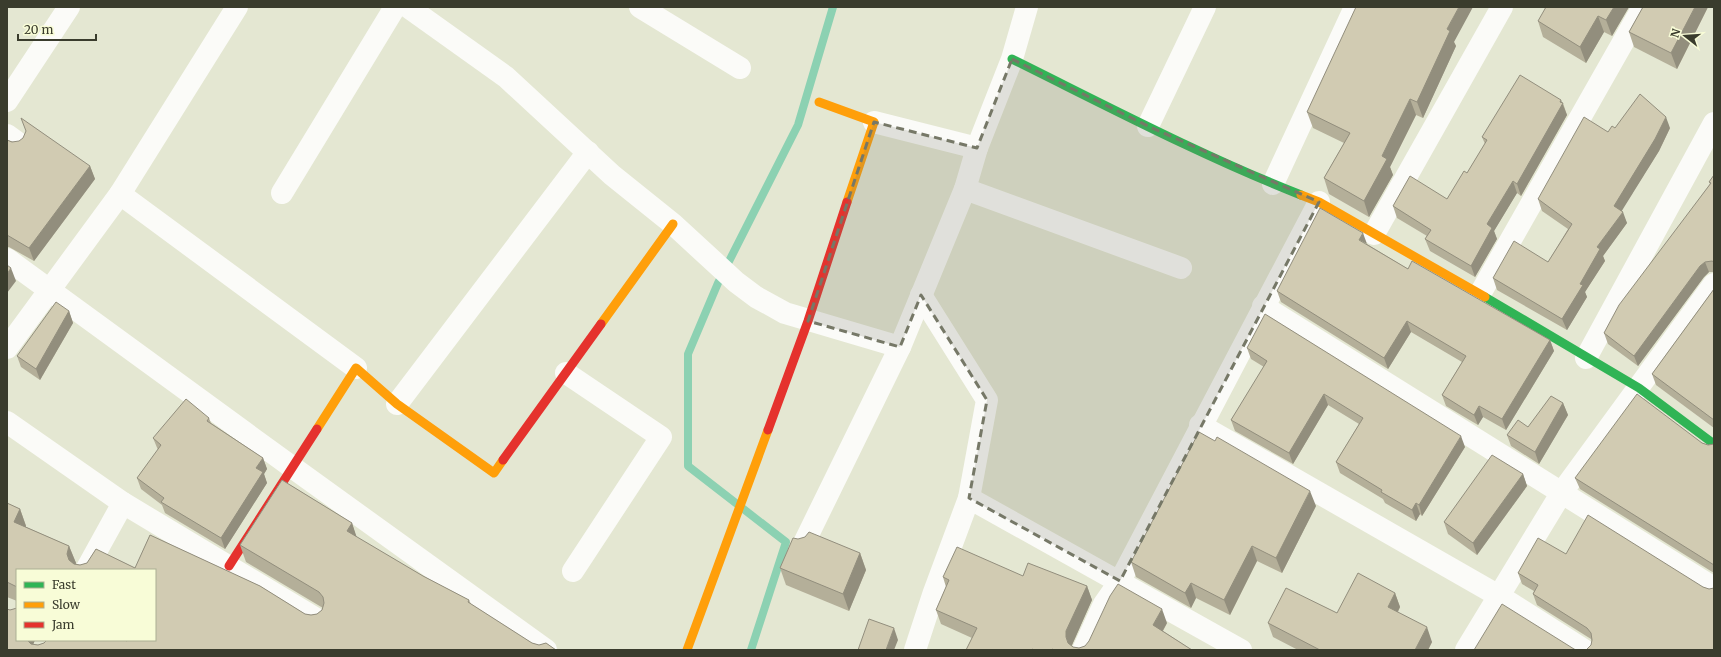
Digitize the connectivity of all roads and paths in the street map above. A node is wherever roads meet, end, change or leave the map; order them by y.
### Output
1 (69, 7) edge
2 (237, 7) edge
3 (395, 7) edge
4 (408, 7) edge
5 (640, 7) edge
6 (1027, 7) edge
7 (1205, 7) edge
8 (1355, 7) edge
9 (1502, 7) edge
10 (1642, 7) edge
11 (1012, 59) junction
12 (740, 68) dead end
13 (7, 101) edge
14 (819, 102) dead end
15 (874, 122) junction
16 (1714, 123) edge
17 (1148, 126) junction
18 (977, 148) junction
19 (588, 152) junction
20 (1273, 184) junction
21 (965, 189) junction
22 (282, 193) dead end
23 (120, 194) junction
24 (1318, 202) junction
25 (673, 224) junction
26 (1374, 234) junction
27 (7, 259) edge
28 (1181, 268) dead end
29 (1714, 284) edge
30 (49, 289) junction
31 (1480, 294) junction
32 (921, 295) junction
33 (1263, 306) junction
34 (808, 321) junction
35 (900, 347) junction
36 (7, 348) edge
37 (1586, 358) junction
38 (356, 368) junction
39 (566, 373) junction
40 (1639, 388) junction
41 (397, 404) junction
42 (7, 422) edge
43 (1200, 425) junction
44 (1714, 444) edge
45 (292, 467) junction
46 (1562, 492) junction
47 (970, 498) junction
48 (123, 503) junction
49 (804, 543) edge
50 (229, 566) junction
51 (87, 569) edge
52 (573, 572) dead end
53 (1120, 581) junction
54 (1714, 588) edge
55 (1499, 596) junction
56 (318, 620) edge
57 (546, 650) edge
58 (687, 650) edge
59 (915, 650) edge
60 (1083, 650) edge
61 (1241, 650) edge
62 (1466, 650) edge
63 (1584, 650) edge

1 - 13 street
2 - 23 street
3 - 22 street
4 - 19 street
5 - 12 street
6 - 11 street
7 - 17 street
8 - 20 street
9 - 26 street
10 - 31 street
11 - 17 street
11 - 18 street
14 - 15 street
15 - 18 street
15 - 34 street
16 - 37 street
17 - 20 street
18 - 21 street
19 - 25 street
19 - 41 street
20 - 24 street
21 - 28 street
21 - 32 street
23 - 30 street
23 - 38 street
24 - 26 street
24 - 33 street
25 - 34 street
25 - 39 street
26 - 31 street
27 - 30 street
29 - 40 street
30 - 36 street
30 - 45 street
31 - 37 street
32 - 35 street
32 - 47 street
33 - 43 street
33 - 46 street
34 - 35 street
34 - 58 street
35 - 49 street
37 - 40 street
38 - 41 street
38 - 45 street
39 - 41 street
39 - 52 street
40 - 44 street
40 - 46 street
42 - 48 street
43 - 53 street
43 - 55 street
45 - 50 street
45 - 57 street
46 - 54 street
46 - 55 street
47 - 53 street
47 - 59 street
48 - 50 street
48 - 51 street
50 - 56 street
53 - 60 street
53 - 61 street
55 - 62 street
55 - 63 street

